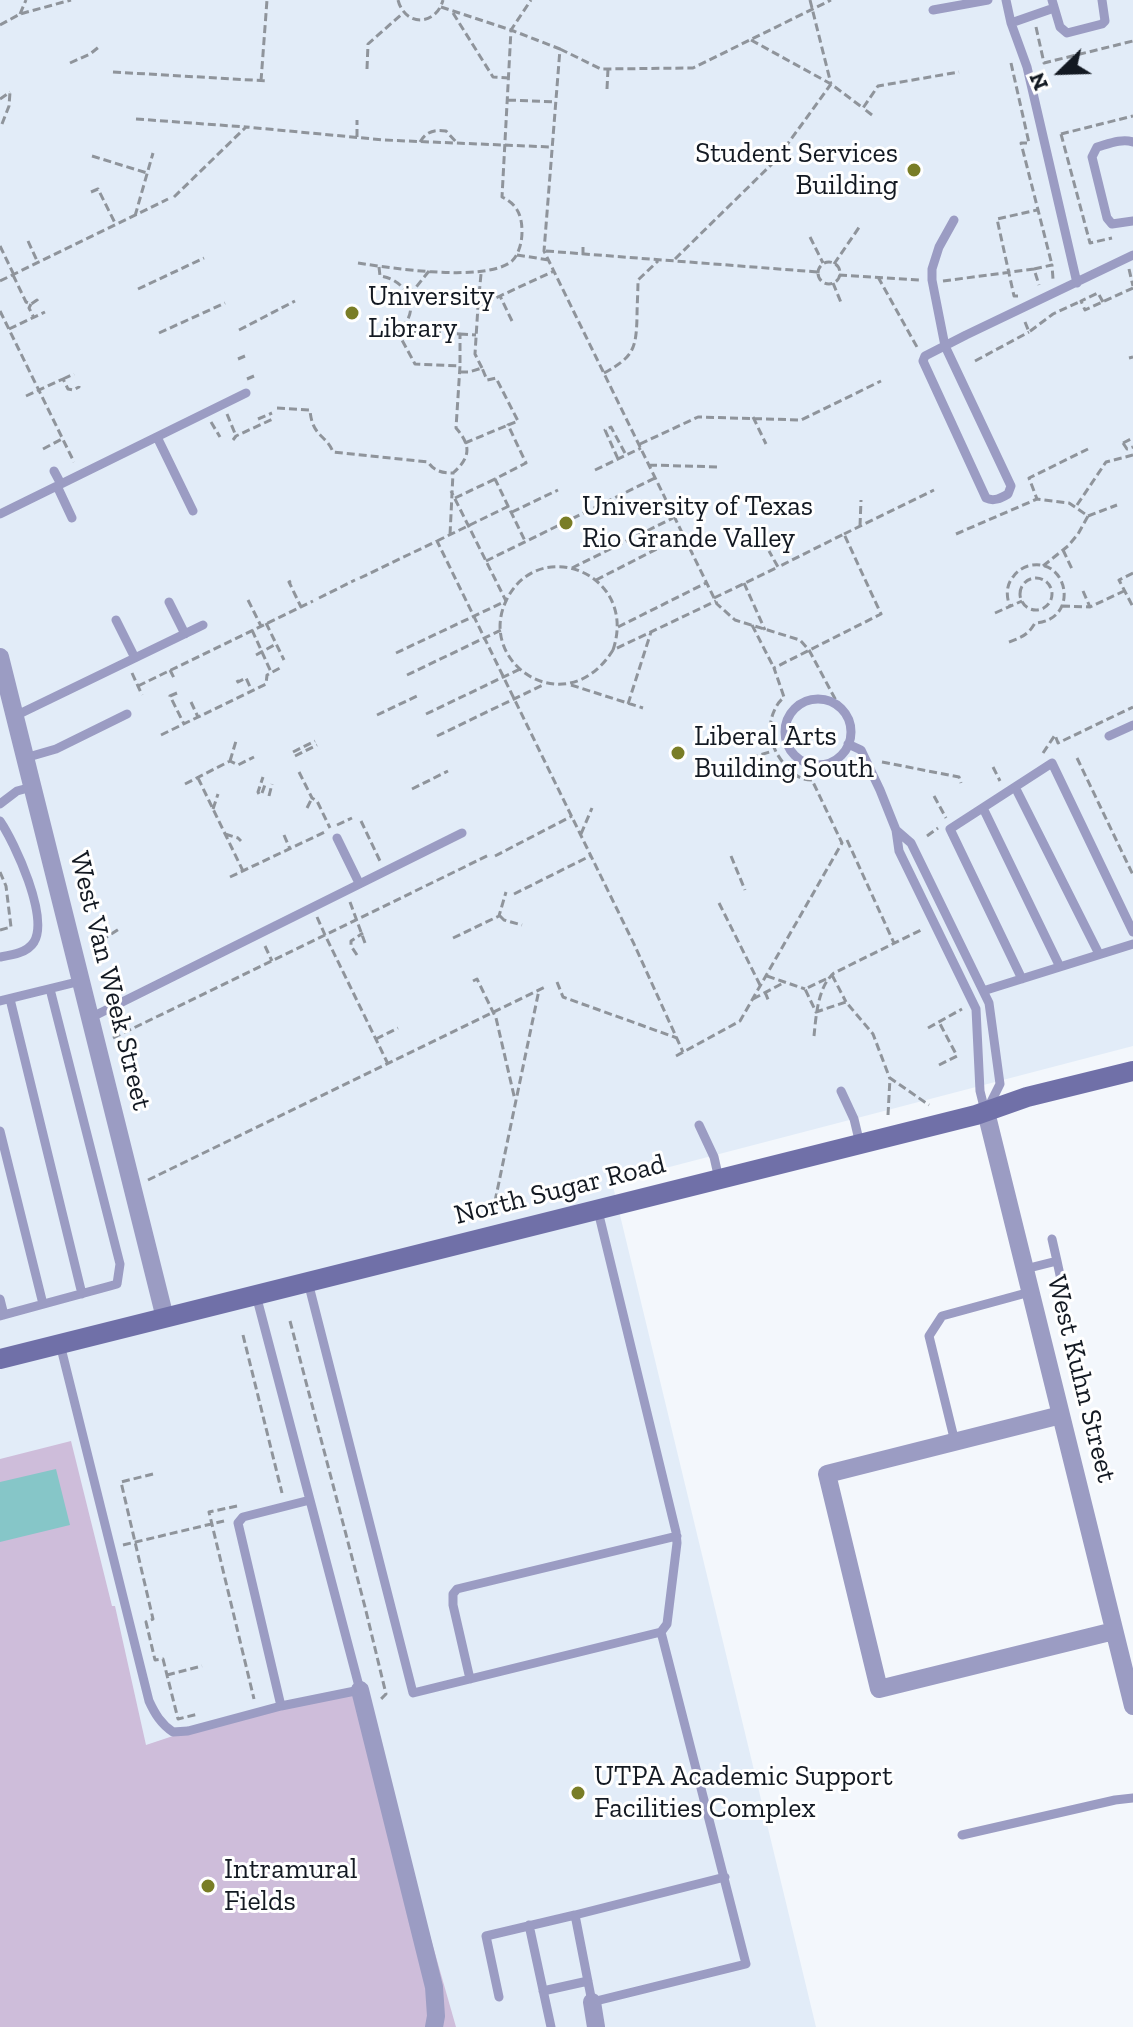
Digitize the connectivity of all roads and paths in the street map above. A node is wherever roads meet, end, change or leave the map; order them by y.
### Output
1 (26, 0) edge
2 (71, 0) edge
3 (267, 0) edge
4 (398, 0) edge
5 (443, 0) edge
6 (531, 0) edge
7 (810, 0) edge
8 (831, 0) edge
9 (988, 0) edge
10 (1006, 0) edge
11 (1102, 0) edge
12 (1053, 4) edge
13 (441, 7) junction
14 (812, 9) junction
15 (933, 10) dead end
16 (452, 11) junction
17 (403, 13) junction
18 (20, 14) junction
19 (1011, 23) junction
20 (0, 25) edge
21 (1035, 26) dead end
22 (511, 30) junction
23 (751, 40) junction
24 (1133, 41) edge
25 (100, 46) dead end
26 (560, 49) junction
27 (1008, 56) dead end
28 (70, 63) dead end
29 (367, 69) dead end
30 (608, 69) junction
31 (113, 72) dead end
32 (959, 72) dead end
33 (509, 78) junction
34 (261, 81) junction
35 (268, 81) dead end
36 (831, 84) junction
37 (607, 89) dead end
38 (0, 99) edge
39 (508, 100) junction
40 (556, 102) junction
41 (863, 108) junction
42 (872, 115) dead end
43 (1133, 116) edge
44 (136, 119) dead end
45 (357, 120) dead end
46 (2, 124) edge
47 (246, 127) junction
48 (1061, 134) junction
49 (357, 137) junction
50 (1049, 137) dead end
51 (420, 142) junction
52 (1133, 142) edge
53 (457, 143) junction
54 (504, 146) junction
55 (551, 147) junction
56 (153, 153) dead end
57 (92, 156) dead end
58 (147, 173) junction
59 (91, 192) dead end
60 (174, 197) dead end
61 (168, 199) dead end
62 (1038, 210) junction
63 (135, 216) junction
64 (954, 220) dead end
65 (1133, 221) edge
66 (116, 225) junction
67 (860, 226) dead end
68 (1123, 235) dead end
69 (810, 237) dead end
70 (28, 241) dead end
71 (583, 245) dead end
72 (0, 246) edge
73 (544, 251) junction
74 (516, 255) junction
75 (583, 255) junction
76 (1133, 255) edge
77 (204, 258) dead end
78 (659, 259) junction
79 (549, 260) junction
80 (674, 260) junction
81 (38, 263) junction
82 (358, 263) dead end
83 (823, 263) junction
84 (834, 264) junction
85 (1052, 265) junction
86 (379, 267) junction
87 (1034, 269) junction
88 (1129, 269) dead end
89 (430, 271) junction
90 (554, 271) junction
91 (481, 272) junction
92 (818, 272) junction
93 (1009, 272) junction
94 (13, 275) junction
95 (839, 275) junction
96 (878, 277) junction
97 (921, 280) dead end
98 (0, 281) edge
99 (943, 281) dead end
100 (1052, 282) dead end
101 (833, 283) junction
102 (1077, 283) junction
103 (1133, 287) edge
104 (1040, 288) dead end
105 (138, 289) dead end
106 (409, 296) junction
107 (500, 296) junction
108 (1023, 297) dead end
109 (295, 301) dead end
110 (1081, 301) junction
111 (38, 302) dead end
112 (1103, 302) junction
113 (225, 303) dead end
114 (31, 304) junction
115 (842, 305) dead end
116 (478, 306) junction
117 (0, 311) edge
118 (45, 312) dead end
119 (34, 318) junction
120 (1024, 319) dead end
121 (512, 321) dead end
122 (8, 328) junction
123 (0, 330) edge
124 (239, 330) dead end
125 (397, 331) junction
126 (1029, 332) junction
127 (159, 333) dead end
128 (460, 334) junction
129 (476, 335) junction
130 (945, 346) junction
131 (917, 349) dead end
132 (245, 356) dead end
133 (238, 359) dead end
134 (975, 361) dead end
135 (460, 366) junction
136 (482, 368) junction
137 (460, 372) junction
138 (604, 373) junction
139 (74, 374) dead end
140 (254, 376) dead end
141 (63, 379) junction
142 (247, 379) dead end
143 (881, 381) dead end
144 (79, 386) dead end
145 (38, 390) junction
146 (246, 393) dead end
147 (26, 396) dead end
148 (277, 408) dead end
149 (272, 413) dead end
150 (227, 414) dead end
151 (753, 417) junction
152 (275, 418) dead end
153 (258, 419) dead end
154 (211, 422) dead end
155 (508, 425) junction
156 (157, 437) junction
157 (220, 437) dead end
158 (1133, 438) edge
159 (62, 439) junction
160 (465, 443) junction
161 (766, 444) dead end
162 (640, 446) junction
163 (1133, 447) edge
164 (43, 449) dead end
165 (1088, 449) dead end
166 (626, 455) junction
167 (1133, 455) edge
168 (618, 459) junction
169 (649, 465) junction
170 (720, 467) dead end
171 (77, 468) dead end
172 (595, 470) dead end
173 (54, 471) dead end
174 (453, 473) junction
175 (656, 478) junction
176 (495, 479) junction
177 (59, 485) junction
178 (451, 490) junction
179 (558, 490) dead end
180 (934, 490) dead end
181 (455, 498) junction
182 (1037, 499) junction
183 (861, 500) dead end
184 (1117, 505) dead end
185 (509, 506) junction
186 (1076, 506) junction
187 (193, 511) dead end
188 (512, 512) junction
189 (0, 514) edge
190 (1088, 516) junction
191 (674, 517) junction
192 (72, 518) dead end
193 (469, 526) junction
194 (860, 526) junction
195 (844, 534) junction
196 (956, 534) dead end
197 (450, 535) junction
198 (684, 535) junction
199 (437, 541) junction
200 (525, 541) junction
201 (1063, 550) junction
202 (769, 551) dead end
203 (486, 561) junction
204 (1041, 566) junction
205 (778, 567) junction
206 (572, 568) junction
207 (1072, 569) dead end
208 (1133, 573) edge
209 (1037, 578) junction
210 (596, 580) junction
211 (291, 581) dead end
212 (706, 583) junction
213 (744, 583) junction
214 (1083, 591) dead end
215 (1124, 591) junction
216 (319, 598) dead end
217 (715, 599) junction
218 (248, 600) dead end
219 (313, 601) dead end
220 (506, 601) junction
221 (1022, 601) junction
222 (169, 602) dead end
223 (1049, 602) junction
224 (1010, 606) junction
225 (1090, 607) junction
226 (1133, 607) edge
227 (1061, 608) junction
228 (300, 609) junction
229 (995, 613) dead end
230 (281, 616) junction
231 (474, 616) junction
232 (116, 620) dead end
233 (284, 622) dead end
234 (266, 623) junction
235 (203, 625) dead end
236 (752, 625) junction
237 (261, 626) junction
238 (618, 627) junction
239 (252, 630) junction
240 (501, 630) junction
241 (765, 630) junction
242 (651, 632) junction
243 (185, 634) junction
244 (485, 638) junction
245 (1009, 642) dead end
246 (276, 644) junction
247 (613, 650) junction
248 (809, 650) junction
249 (261, 651) junction
250 (396, 653) dead end
251 (256, 655) dead end
252 (135, 658) junction
253 (0, 659) edge
254 (284, 660) dead end
255 (280, 668) dead end
256 (774, 668) junction
257 (130, 669) dead end
258 (521, 669) junction
259 (170, 670) junction
260 (271, 672) junction
261 (407, 675) dead end
262 (504, 677) junction
263 (174, 678) dead end
264 (237, 680) dead end
265 (546, 683) junction
266 (569, 684) junction
267 (138, 686) junction
268 (252, 691) junction
269 (177, 693) dead end
270 (142, 695) dead end
271 (417, 696) dead end
272 (514, 699) junction
273 (191, 702) dead end
274 (628, 704) junction
275 (1133, 707) edge
276 (643, 708) dead end
277 (840, 708) junction
278 (127, 714) dead end
279 (426, 714) dead end
280 (377, 715) dead end
281 (15, 716) junction
282 (198, 717) junction
283 (184, 724) junction
284 (1133, 725) edge
285 (161, 735) dead end
286 (1055, 735) dead end
287 (437, 736) dead end
288 (1109, 736) dead end
289 (236, 741) dead end
290 (316, 743) dead end
291 (848, 744) junction
292 (774, 751) junction
293 (294, 754) dead end
294 (254, 757) dead end
295 (25, 758) junction
296 (750, 758) dead end
297 (1077, 758) dead end
298 (230, 761) junction
299 (882, 762) dead end
300 (448, 771) dead end
301 (299, 772) dead end
302 (263, 777) dead end
303 (198, 778) junction
304 (266, 782) dead end
305 (961, 783) dead end
306 (185, 784) dead end
307 (272, 784) dead end
308 (32, 787) junction
309 (1015, 787) junction
310 (412, 789) dead end
311 (218, 794) dead end
312 (269, 796) dead end
313 (934, 796) dead end
314 (312, 798) junction
315 (0, 804) edge
316 (307, 808) dead end
317 (592, 808) dead end
318 (983, 808) junction
319 (213, 809) junction
320 (225, 816) dead end
321 (572, 816) junction
322 (352, 818) dead end
323 (218, 819) junction
324 (0, 821) edge
325 (361, 821) dead end
326 (896, 830) junction
327 (334, 833) junction
328 (462, 833) dead end
329 (225, 834) junction
330 (581, 834) junction
331 (284, 835) dead end
332 (927, 836) dead end
333 (847, 840) dead end
334 (241, 841) dead end
335 (290, 849) junction
336 (489, 855) dead end
337 (592, 855) junction
338 (495, 856) dead end
339 (731, 856) dead end
340 (381, 864) dead end
341 (243, 871) junction
342 (0, 872) edge
343 (1133, 875) edge
344 (230, 877) dead end
345 (359, 883) junction
346 (745, 890) dead end
347 (506, 892) dead end
348 (514, 894) dead end
349 (349, 896) dead end
350 (719, 903) dead end
351 (311, 907) junction
352 (499, 916) junction
353 (356, 920) junction
354 (522, 925) dead end
355 (926, 928) dead end
356 (119, 929) dead end
357 (0, 930) edge
358 (1133, 932) edge
359 (363, 933) junction
360 (325, 935) junction
361 (453, 938) dead end
362 (262, 939) dead end
363 (365, 943) dead end
364 (894, 943) junction
365 (1133, 944) edge
366 (91, 947) dead end
367 (1099, 954) junction
368 (357, 955) dead end
369 (0, 957) edge
370 (272, 961) junction
371 (1060, 967) junction
372 (766, 975) junction
373 (832, 975) junction
374 (826, 979) junction
375 (1022, 979) junction
376 (81, 981) junction
377 (473, 981) dead end
378 (557, 982) dead end
379 (785, 982) junction
380 (760, 985) junction
381 (545, 987) dead end
382 (50, 989) junction
383 (805, 989) junction
384 (539, 990) junction
385 (983, 991) junction
386 (765, 992) junction
387 (753, 999) junction
388 (5, 1000) edge
389 (769, 1002) dead end
390 (846, 1002) junction
391 (976, 1009) junction
392 (990, 1009) junction
393 (493, 1012) junction
394 (816, 1012) junction
395 (965, 1014) dead end
396 (90, 1018) junction
397 (939, 1022) junction
398 (398, 1028) dead end
399 (928, 1028) dead end
400 (814, 1036) dead end
401 (113, 1038) dead end
402 (677, 1038) junction
403 (376, 1039) junction
404 (683, 1052) junction
405 (676, 1056) dead end
406 (388, 1064) junction
407 (939, 1065) dead end
408 (1133, 1071) edge
409 (890, 1079) junction
410 (841, 1091) dead end
411 (515, 1103) junction
412 (929, 1105) dead end
413 (986, 1112) junction
414 (888, 1115) dead end
415 (699, 1125) dead end
416 (0, 1131) edge
417 (860, 1144) junction
418 (719, 1179) junction
419 (145, 1182) dead end
420 (597, 1210) junction
421 (496, 1213) dead end
422 (1052, 1239) dead end
423 (1057, 1261) junction
424 (1025, 1269) junction
425 (308, 1282) junction
426 (1063, 1289) dead end
427 (1030, 1292) junction
428 (82, 1294) junction
429 (256, 1295) junction
430 (0, 1299) edge
431 (43, 1304) junction
432 (2, 1316) edge
433 (165, 1318) junction
434 (290, 1321) dead end
435 (243, 1335) dead end
436 (60, 1344) junction
437 (0, 1359) edge
438 (1061, 1415) junction
439 (955, 1442) junction
440 (153, 1474) dead end
441 (282, 1494) dead end
442 (310, 1500) junction
443 (238, 1505) dead end
444 (224, 1521) dead end
445 (212, 1524) junction
446 (677, 1536) junction
447 (135, 1543) junction
448 (111, 1548) junction
449 (1114, 1631) junction
450 (661, 1632) junction
451 (202, 1666) dead end
452 (167, 1675) junction
453 (470, 1679) junction
454 (360, 1690) junction
455 (254, 1700) dead end
456 (374, 1705) dead end
457 (281, 1706) junction
458 (1133, 1706) edge
459 (208, 1711) dead end
460 (1133, 1798) edge
461 (962, 1835) dead end
462 (725, 1877) junction
463 (575, 1915) junction
464 (529, 1925) junction
465 (588, 1981) junction
466 (543, 1991) junction
467 (499, 1997) dead end
468 (592, 2002) junction
469 (434, 2027) edge
470 (551, 2027) edge
471 (596, 2027) edge

1 - 18 path
2 - 18 path
3 - 34 path
4 - 17 path
5 - 13 path
6 - 22 path
7 - 14 path
8 - 14 path
9 - 15 lane
10 - 19 lane
11 - 12 lane
12 - 19 lane
13 - 16 path
13 - 17 path
14 - 23 path
14 - 36 path
16 - 22 path
16 - 33 path
17 - 29 path
18 - 20 path
19 - 102 lane
21 - 24 path
22 - 26 path
22 - 33 path
23 - 30 path
23 - 36 path
25 - 28 path
26 - 30 path
26 - 40 path
27 - 62 path
30 - 37 path
31 - 34 path
32 - 41 path
33 - 39 path
34 - 35 path
36 - 41 path
36 - 80 path
38 - 46 path
39 - 40 path
39 - 54 path
40 - 55 path
41 - 42 path
43 - 48 path
44 - 47 path
45 - 49 path
47 - 49 path
47 - 60 path
48 - 50 path
48 - 68 path
49 - 51 path
51 - 53 path
51 - 53 path
52 - 65 lane
53 - 54 path
54 - 55 path
54 - 74 path
55 - 73 path
56 - 58 path
57 - 58 path
58 - 63 path
59 - 66 path
61 - 63 path
62 - 85 path
62 - 93 path
63 - 66 path
64 - 130 lane
66 - 81 path
67 - 84 path
69 - 83 path
70 - 81 path
71 - 75 path
72 - 94 path
73 - 75 path
73 - 79 path
74 - 79 path
74 - 91 path
75 - 78 path
76 - 102 lane
77 - 105 path
78 - 80 path
78 - 138 path
79 - 90 path
80 - 92 path
81 - 94 path
82 - 86 path
83 - 84 path
83 - 92 path
84 - 95 path
85 - 87 path
85 - 100 path
86 - 89 path
86 - 106 path
87 - 93 path
87 - 104 path
88 - 103 path
89 - 91 path
89 - 106 path
90 - 107 path
90 - 138 path
91 - 116 path
92 - 101 path
93 - 99 path
93 - 108 path
94 - 98 path
94 - 114 path
95 - 96 path
95 - 101 path
96 - 97 path
96 - 131 path
101 - 115 path
102 - 130 lane
103 - 112 path
106 - 125 path
107 - 116 path
107 - 121 path
109 - 124 path
110 - 112 path
110 - 112 path
110 - 126 path
111 - 114 path
113 - 127 path
114 - 119 path
116 - 129 path
117 - 122 path
118 - 119 path
119 - 122 path
120 - 126 path
122 - 123 path
122 - 145 path
125 - 128 path
125 - 135 path
126 - 134 path
128 - 129 path
128 - 135 path
129 - 136 path
130 - 130 lane
132 - 133 path
135 - 137 path
136 - 137 path
136 - 155 path
137 - 160 path
138 - 162 path
139 - 141 path
140 - 142 path
141 - 144 path
141 - 145 path
143 - 151 path
145 - 147 path
145 - 159 path
146 - 156 lane
148 - 174 path
149 - 153 path
150 - 152 path
151 - 161 path
151 - 162 path
154 - 157 path
155 - 160 path
155 - 176 path
156 - 177 lane
156 - 187 lane
158 - 163 path
159 - 164 path
159 - 171 path
160 - 174 path
162 - 166 path
162 - 169 path
165 - 182 path
166 - 168 path
166 - 168 path
167 - 186 path
168 - 172 path
169 - 170 path
169 - 175 path
173 - 177 lane
174 - 178 path
175 - 191 path
175 - 200 path
176 - 181 path
176 - 185 path
177 - 189 lane
177 - 192 lane
178 - 181 path
178 - 197 path
179 - 188 path
180 - 194 path
181 - 193 path
182 - 186 path
182 - 196 path
183 - 194 path
184 - 190 path
185 - 188 path
185 - 193 path
186 - 190 path
188 - 200 path
190 - 201 path
191 - 198 path
191 - 206 path
193 - 197 path
193 - 203 path
194 - 195 path
195 - 205 path
195 - 248 path
197 - 199 path
198 - 210 path
198 - 212 path
199 - 216 path
199 - 231 path
200 - 203 path
201 - 204 path
201 - 207 path
202 - 205 path
203 - 220 path
204 - 209 path
204 - 224 path
204 - 227 path
205 - 213 path
206 - 210 path
206 - 220 path
208 - 215 path
209 - 221 path
209 - 223 path
210 - 238 path
211 - 228 path
212 - 217 path
212 - 238 path
213 - 217 path
213 - 241 path
214 - 225 path
215 - 225 path
215 - 226 path
217 - 236 path
217 - 242 path
218 - 237 path
219 - 228 path
220 - 231 path
220 - 240 path
221 - 223 path
221 - 224 path
222 - 243 lane
223 - 227 path
224 - 229 path
225 - 227 path
227 - 245 path
228 - 230 path
230 - 233 path
230 - 234 path
231 - 244 path
231 - 250 path
232 - 252 lane
234 - 237 path
234 - 246 path
235 - 243 lane
236 - 241 path
236 - 256 path
237 - 239 path
238 - 247 path
239 - 249 path
239 - 259 path
240 - 244 path
240 - 258 path
241 - 248 path
242 - 247 path
242 - 274 path
243 - 252 lane
244 - 261 path
244 - 262 path
246 - 249 path
246 - 254 path
247 - 266 path
248 - 256 path
248 - 277 path
249 - 251 path
249 - 260 path
252 - 281 lane
253 - 281 street, West Van Week Street
255 - 260 path
256 - 292 path
257 - 267 path
258 - 262 path
258 - 265 path
259 - 263 path
259 - 267 path
260 - 268 path
262 - 272 path
262 - 279 path
264 - 268 path
265 - 266 path
265 - 272 path
266 - 274 path
267 - 270 path
268 - 282 path
269 - 283 path
271 - 280 path
272 - 287 path
272 - 321 path
273 - 282 path
274 - 276 path
275 - 286 path
277 - 291 lane
277 - 291 lane
278 - 295 lane
281 - 295 street, West Van Week Street
282 - 283 path
283 - 285 path
284 - 288 lane
289 - 298 path
290 - 293 path
291 - 326 lane
292 - 296 path
292 - 372 path
294 - 298 path
295 - 308 street, West Van Week Street
297 - 343 path
298 - 303 path
299 - 305 path
300 - 310 path
301 - 314 path
302 - 304 path
303 - 306 path
303 - 319 path
307 - 312 path
308 - 315 lane
308 - 376 street, West Van Week Street
309 - 318 lane
309 - 358 lane
309 - 367 lane
311 - 319 path
313 - 332 path
314 - 316 path
314 - 327 path
317 - 330 path
318 - 371 lane
318 - 375 lane
319 - 323 path
320 - 323 path
321 - 330 path
321 - 338 path
322 - 327 path
323 - 329 path
324 - 369 lane
325 - 340 path
326 - 385 lane
326 - 391 lane
327 - 335 path
327 - 345 lane
328 - 345 lane
329 - 334 path
329 - 341 path
330 - 337 path
331 - 335 path
333 - 364 path
335 - 341 path
336 - 353 path
337 - 348 path
337 - 402 path
339 - 346 path
341 - 344 path
342 - 357 path
345 - 351 lane
347 - 352 path
349 - 353 path
350 - 380 path
351 - 360 path
351 - 396 lane
352 - 354 path
352 - 361 path
353 - 359 path
353 - 360 path
355 - 364 path
356 - 366 path
359 - 363 path
359 - 368 path
360 - 370 path
360 - 403 path
362 - 370 path
364 - 373 path
365 - 367 lane
367 - 371 lane
370 - 401 path
371 - 375 lane
372 - 379 path
372 - 380 path
373 - 374 path
373 - 390 path
374 - 383 path
374 - 394 path
375 - 385 lane
376 - 382 lane
376 - 396 street, West Van Week Street
377 - 393 path
378 - 402 path
379 - 383 path
379 - 386 path
380 - 387 path
381 - 384 path
382 - 388 lane
382 - 428 lane
383 - 394 path
384 - 393 path
384 - 411 path
385 - 392 lane
386 - 387 path
386 - 389 path
387 - 404 path
388 - 428 lane
390 - 394 path
390 - 409 path
391 - 392 lane
391 - 413 lane
392 - 413 lane
393 - 406 path
393 - 411 path
394 - 400 path
395 - 397 path
396 - 433 street, West Van Week Street
397 - 399 path
397 - 407 path
398 - 403 path
402 - 404 path
403 - 406 path
404 - 405 path
406 - 419 path
408 - 413 street, North Sugar Road
409 - 412 path
409 - 414 path
410 - 417 lane
411 - 421 path
413 - 417 street, North Sugar Road
413 - 424 street, West Kuhn Street
415 - 418 lane
416 - 431 lane
417 - 418 street, North Sugar Road
418 - 420 street, North Sugar Road
420 - 425 street, North Sugar Road
420 - 446 lane
422 - 423 lane
423 - 424 lane
423 - 426 lane
424 - 427 street, West Kuhn Street
425 - 429 street, North Sugar Road
425 - 453 lane
427 - 438 street, West Kuhn Street
427 - 439 lane
428 - 431 lane
429 - 433 street, North Sugar Road
429 - 442 lane
430 - 432 lane
431 - 432 lane
433 - 436 street, North Sugar Road
434 - 456 path
435 - 441 path
436 - 437 street, North Sugar Road
436 - 448 lane
438 - 439 street
438 - 449 street, West Kuhn Street
439 - 449 street
440 - 447 path
442 - 454 lane
442 - 457 lane
443 - 445 path
444 - 445 path
445 - 447 path
445 - 455 path
446 - 450 lane
446 - 453 lane
447 - 448 path
447 - 452 path
448 - 457 lane
449 - 458 street, West Kuhn Street
450 - 453 lane
450 - 462 lane
451 - 452 path
452 - 459 path
454 - 457 lane
454 - 469 street
460 - 461 lane
462 - 463 lane
462 - 468 lane
463 - 464 lane
463 - 465 lane
464 - 466 lane
464 - 467 lane
465 - 466 lane
465 - 468 lane
466 - 470 lane
468 - 471 street

